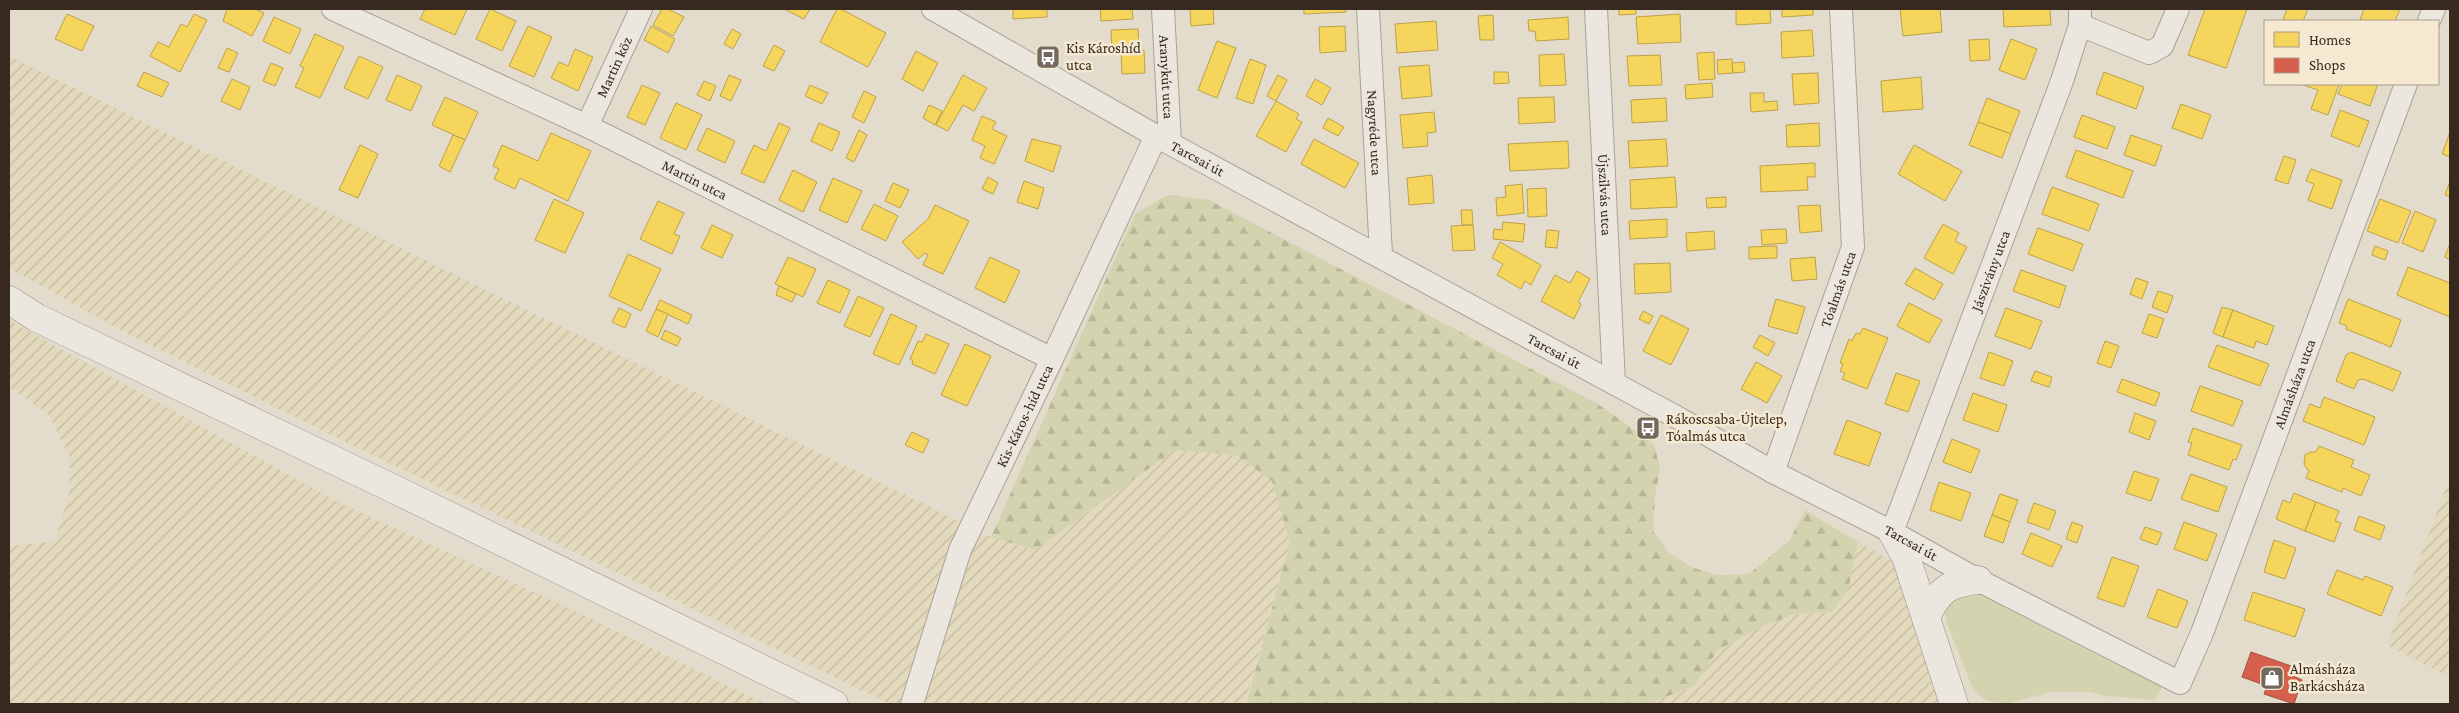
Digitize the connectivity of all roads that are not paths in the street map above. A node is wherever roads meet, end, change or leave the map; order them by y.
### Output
1 (333, 9) edge
2 (641, 9) edge
3 (932, 9) edge
4 (1163, 9) edge
5 (1368, 9) edge
6 (1596, 9) edge
7 (1841, 9) edge
8 (2178, 9) edge
9 (959, 16) edge
10 (2080, 17) edge
11 (2406, 85) edge
12 (587, 126) junction
13 (1163, 139) junction
14 (1381, 255) junction
15 (9, 300) edge
16 (1052, 359) junction
17 (1614, 382) junction
18 (1772, 472) junction
19 (1892, 532) junction
20 (1978, 580) junction
21 (1926, 617) junction
22 (2180, 683) joint
23 (834, 704) edge
24 (912, 704) edge
25 (1954, 704) edge

1 - 12 street, Martin utca
2 - 12 street, Martin köz
3 - 9 street, Tarcsai út
4 - 13 street, Aranykút utca
5 - 14 street, Nagyréde utca
6 - 17 street, Újszilvás utca
7 - 18 street, Tóalmás utca
8 - 10 street
9 - 13 street, Tarcsai út
10 - 19 street, Jászivány utca
11 - 22 street, Almásháza utca
12 - 16 street, Martin utca
13 - 14 street, Tarcsai út
13 - 16 street, Kis-Káros-híd utca
14 - 17 street, Tarcsai út
15 - 23 main road
16 - 24 street, Kis-Káros-híd utca
17 - 18 street, Tarcsai út
18 - 19 street, Tarcsai út
19 - 20 street, Tarcsai út
19 - 21 main road
20 - 21 main road
20 - 22 street, Tarcsai út
21 - 25 main road

